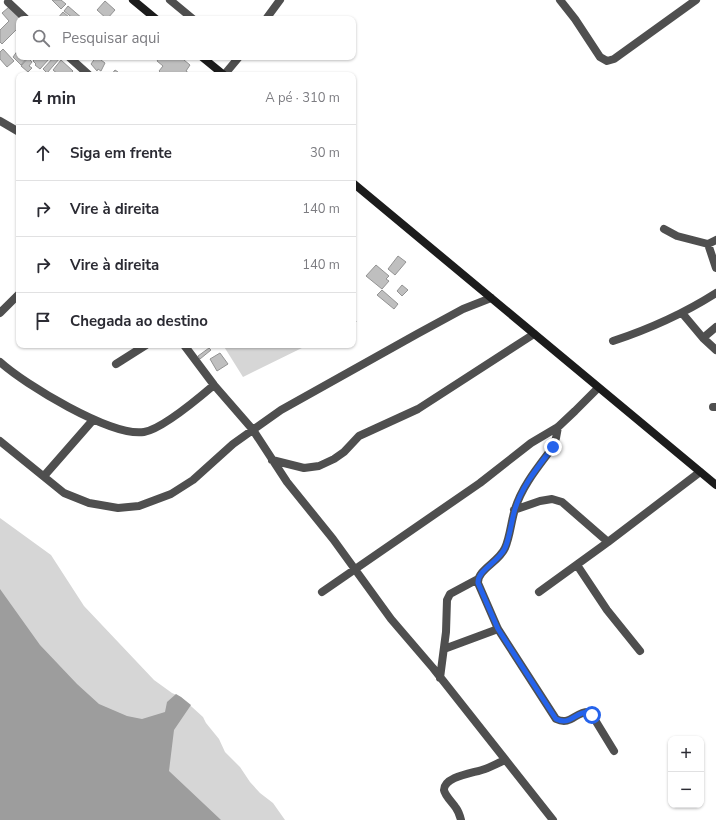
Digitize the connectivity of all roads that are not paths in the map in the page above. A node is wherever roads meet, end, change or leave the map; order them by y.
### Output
1 (133, 0) edge
2 (170, 0) edge
3 (280, 0) edge
4 (560, 0) edge
5 (696, 0) edge
6 (9, 1) edge
7 (0, 6) edge
8 (23, 16) edge
9 (152, 16) edge
10 (189, 16) edge
11 (268, 16) edge
12 (72, 60) edge
13 (206, 60) edge
14 (235, 60) edge
15 (86, 72) edge
16 (220, 72) edge
17 (226, 72) edge
18 (2, 120) edge
19 (16, 130) edge
20 (356, 186) edge
21 (664, 229) dead end
22 (716, 240) edge
23 (708, 244) junction
24 (716, 268) edge
25 (716, 293) edge
26 (16, 297) edge
27 (491, 298) junction
28 (0, 313) edge
29 (682, 313) junction
30 (716, 328) edge
31 (534, 334) junction
32 (703, 338) junction
33 (613, 342) dead end
34 (141, 348) edge
35 (186, 348) edge
36 (716, 350) edge
37 (0, 362) edge
38 (116, 364) dead end
39 (214, 384) junction
40 (598, 388) junction
41 (93, 420) junction
42 (558, 427) junction
43 (253, 430) junction
44 (0, 441) edge
45 (272, 460) junction
46 (700, 472) junction
47 (44, 476) junction
48 (716, 485) edge
49 (514, 510) junction
50 (608, 542) junction
51 (577, 565) junction
52 (355, 569) junction
53 (478, 579) junction
54 (322, 592) dead end
55 (539, 592) dead end
56 (498, 629) junction
57 (444, 649) junction
58 (640, 651) dead end
59 (440, 678) junction
60 (614, 751) dead end
61 (505, 760) junction
62 (461, 820) edge
63 (553, 820) edge

1 - 9 main road
2 - 10 street
3 - 11 street
4 - 5 street
6 - 7 street
6 - 8 street
12 - 15 street
13 - 16 main road
14 - 17 street
18 - 19 street
20 - 27 main road
21 - 23 street
22 - 23 street
23 - 24 street
25 - 29 street
26 - 28 street
27 - 31 main road
27 - 43 street
29 - 32 street
29 - 33 street
30 - 32 street
31 - 40 main road
31 - 45 street
32 - 36 street
34 - 38 street
35 - 39 street
37 - 41 street
39 - 41 street
39 - 43 street
40 - 42 street
40 - 46 main road
41 - 47 street
42 - 49 street
42 - 52 street
43 - 45 street
43 - 47 street
44 - 47 street
45 - 52 street
46 - 48 main road
46 - 50 street
49 - 50 street
49 - 53 street
50 - 51 street
51 - 55 street
51 - 58 street
52 - 54 street
52 - 59 street
53 - 56 street
53 - 57 street
56 - 57 street
56 - 60 street
57 - 59 street
59 - 61 street
61 - 62 street
61 - 63 street

